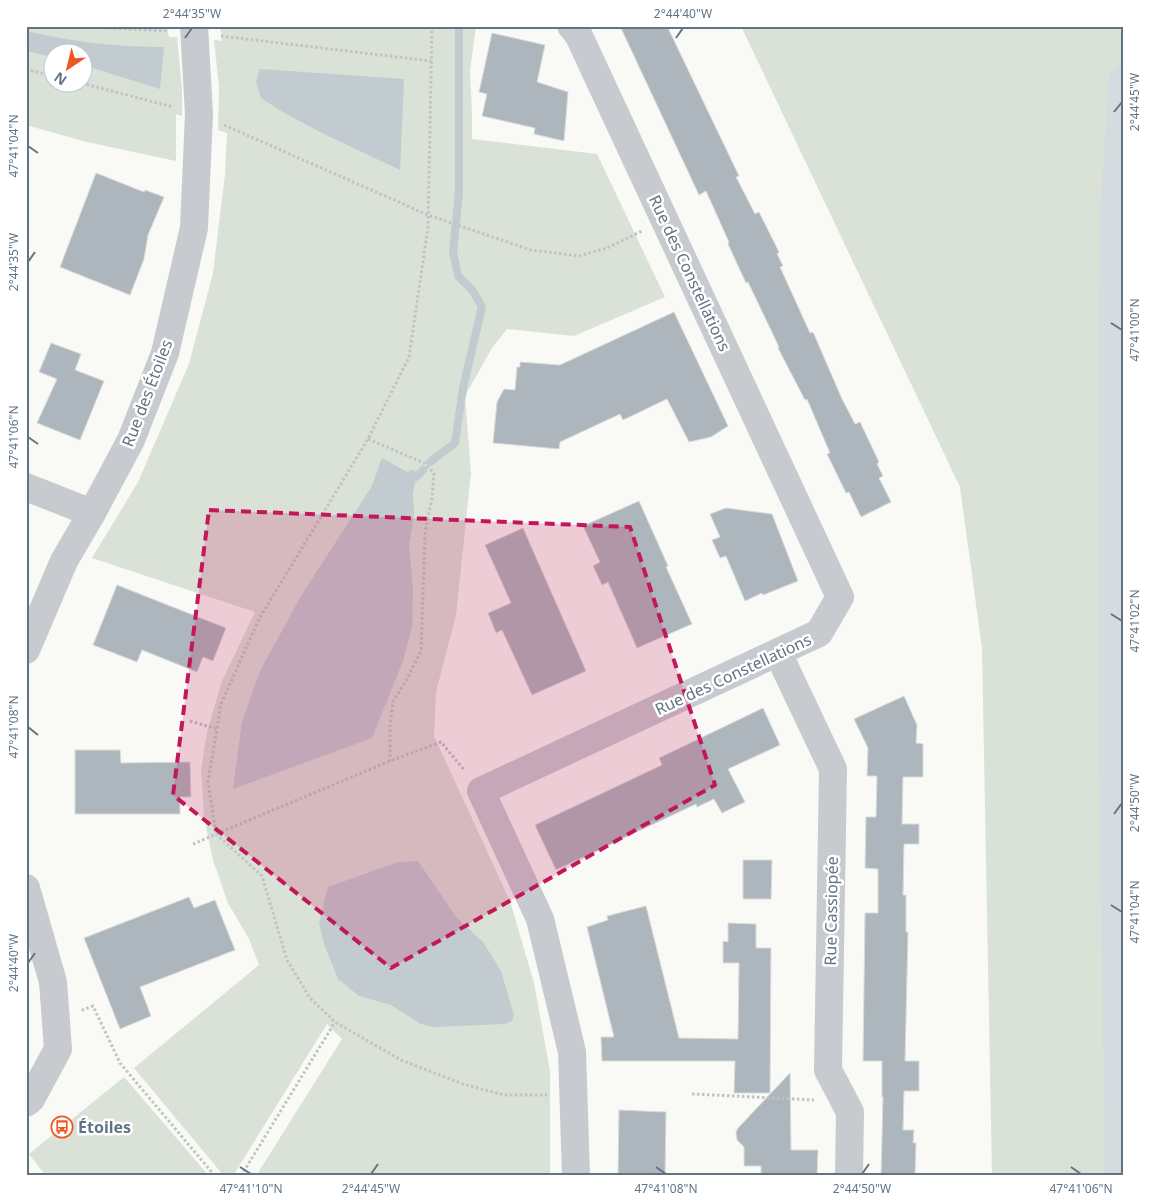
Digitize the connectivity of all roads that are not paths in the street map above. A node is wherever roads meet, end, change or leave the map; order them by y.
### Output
1 (571, 26) edge
2 (195, 30) edge
3 (1123, 79) edge
4 (26, 487) edge
5 (92, 513) junction
6 (26, 650) edge
7 (778, 652) junction
8 (26, 888) edge
9 (26, 1103) edge
10 (576, 1176) edge
11 (849, 1176) edge
12 (1119, 1176) edge

1 - 7 street, Rue des Constellations
2 - 5 street, Rue des Étoiles
3 - 12 main road
4 - 5 street
5 - 6 street, Rue des Étoiles
7 - 10 street, Rue des Constellations
7 - 11 street, Rue Cassiopée
8 - 9 street

